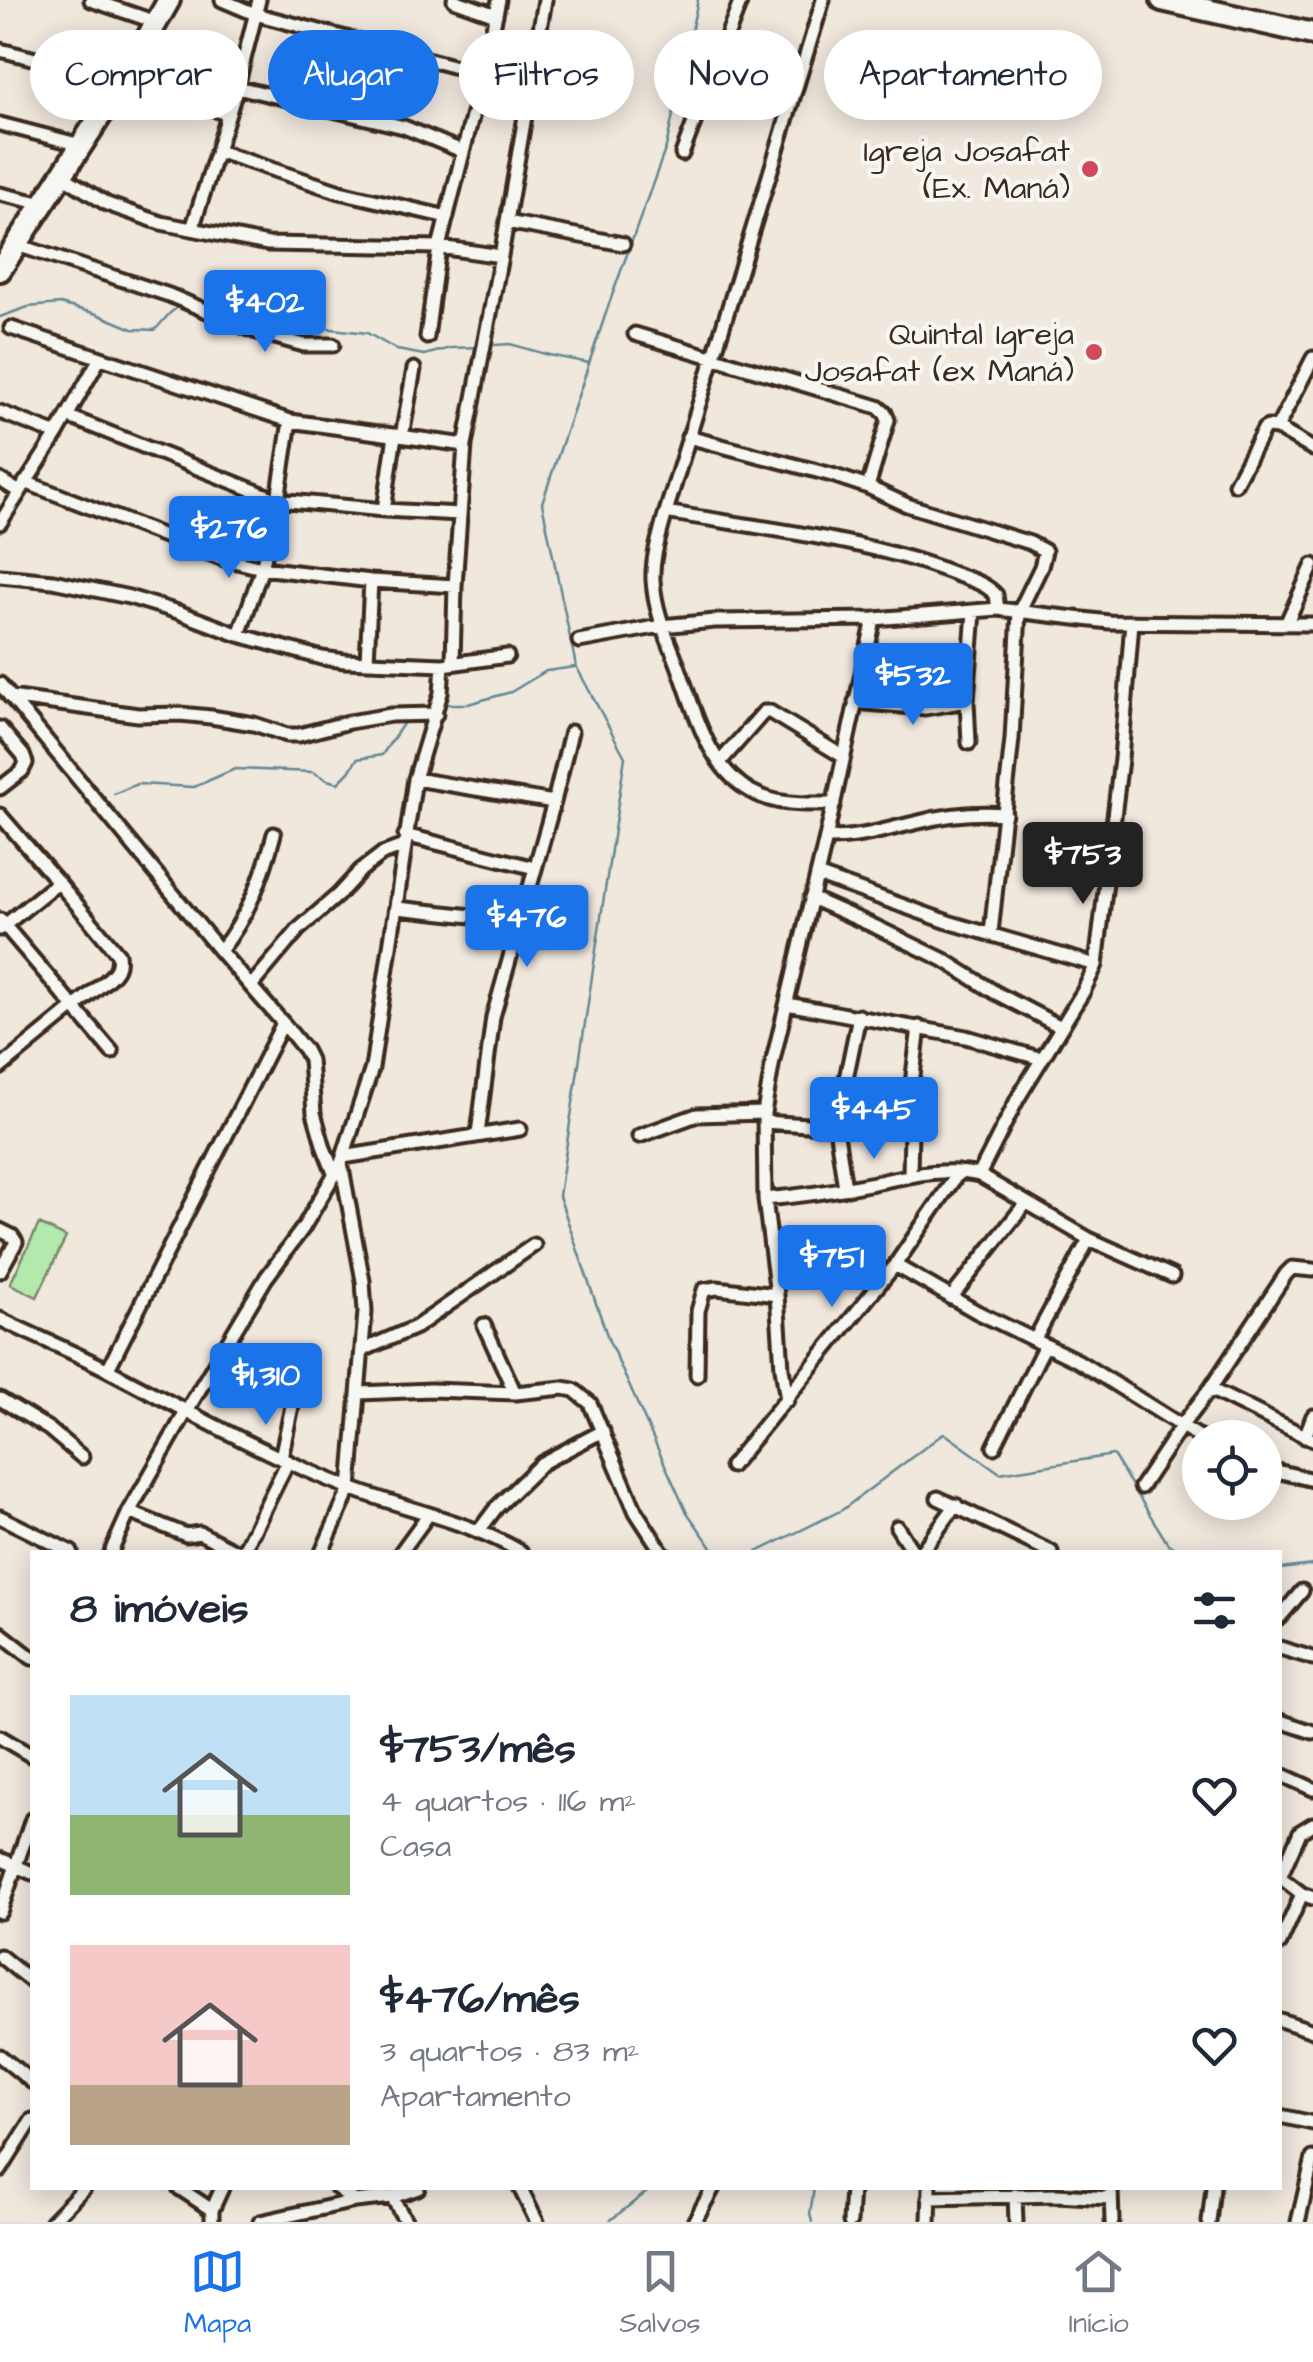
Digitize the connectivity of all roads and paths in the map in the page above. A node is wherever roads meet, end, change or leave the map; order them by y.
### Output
1 (91, 0) edge
2 (169, 0) edge
3 (177, 0) edge
4 (222, 0) edge
5 (258, 0) edge
6 (454, 0) edge
7 (499, 0) edge
8 (545, 0) edge
9 (741, 0) edge
10 (824, 0) edge
11 (1162, 0) edge
12 (255, 14) junction
13 (496, 15) junction
14 (154, 18) edge
15 (493, 30) edge
16 (1313, 34) edge
17 (248, 44) edge
18 (0, 50) edge
19 (30, 55) edge
20 (459, 68) edge
21 (248, 90) edge
22 (98, 120) edge
23 (227, 120) edge
24 (470, 120) edge
25 (0, 124) edge
26 (81, 146) junction
27 (217, 151) junction
28 (462, 151) junction
29 (682, 154) dead end
30 (61, 175) junction
31 (0, 194) edge
32 (44, 204) junction
33 (446, 217) junction
34 (507, 222) junction
35 (192, 229) junction
36 (623, 244) dead end
37 (18, 245) junction
38 (439, 247) junction
39 (502, 256) junction
40 (1, 268) edge
41 (10, 328) dead end
42 (635, 334) dead end
43 (427, 337) dead end
44 (333, 345) dead end
45 (713, 357) junction
46 (100, 358) junction
47 (1313, 358) edge
48 (414, 369) dead end
49 (0, 412) edge
50 (67, 416) junction
51 (290, 421) junction
52 (1277, 428) junction
53 (57, 434) junction
54 (398, 435) junction
55 (688, 436) junction
56 (465, 445) junction
57 (1313, 449) edge
58 (0, 480) edge
59 (1235, 484) dead end
60 (22, 487) junction
61 (868, 488) junction
62 (278, 500) junction
63 (384, 510) junction
64 (666, 512) junction
65 (460, 514) junction
66 (0, 522) edge
67 (1313, 565) edge
68 (262, 568) junction
69 (0, 576) edge
70 (372, 580) junction
71 (454, 586) junction
72 (998, 609) junction
73 (974, 612) junction
74 (1020, 612) junction
75 (874, 619) junction
76 (1132, 622) junction
77 (1286, 622) junction
78 (1313, 624) edge
79 (661, 626) junction
80 (239, 635) junction
81 (579, 642) dead end
82 (507, 656) dead end
83 (367, 661) junction
84 (448, 664) junction
85 (0, 684) edge
86 (10, 698) junction
87 (968, 700) junction
88 (856, 702) junction
89 (436, 714) junction
90 (0, 728) edge
91 (571, 732) dead end
92 (968, 743) dead end
93 (844, 756) junction
94 (720, 762) junction
95 (415, 778) junction
96 (0, 788) edge
97 (554, 802) junction
98 (834, 804) junction
99 (1005, 814) junction
100 (0, 815) edge
101 (274, 834) dead end
102 (826, 838) junction
103 (404, 841) junction
104 (535, 868) junction
105 (817, 875) junction
106 (58, 882) junction
107 (811, 898) junction
108 (397, 908) junction
109 (519, 921) junction
110 (1, 925) edge
111 (991, 933) junction
112 (220, 952) junction
113 (1096, 965) junction
114 (251, 986) junction
115 (787, 1004) junction
116 (74, 1007) junction
117 (859, 1016) junction
118 (283, 1022) junction
119 (919, 1026) junction
120 (1062, 1027) junction
121 (112, 1052) dead end
122 (1042, 1059) junction
123 (0, 1068) edge
124 (764, 1118) junction
125 (836, 1127) junction
126 (520, 1129) dead end
127 (478, 1134) junction
128 (639, 1136) dead end
129 (339, 1164) junction
130 (959, 1172) junction
131 (910, 1175) junction
132 (979, 1176) junction
133 (845, 1188) junction
134 (765, 1200) junction
135 (1026, 1204) junction
136 (0, 1230) edge
137 (1089, 1238) junction
138 (534, 1245) dead end
139 (895, 1264) junction
140 (1313, 1270) edge
141 (0, 1271) edge
142 (1172, 1276) dead end
143 (778, 1295) junction
144 (950, 1298) junction
145 (5, 1321) edge
146 (484, 1324) dead end
147 (0, 1336) edge
148 (1040, 1342) junction
149 (363, 1350) junction
150 (302, 1360) dead end
151 (108, 1370) junction
152 (696, 1374) dead end
153 (1210, 1389) junction
154 (360, 1393) junction
155 (515, 1393) junction
156 (0, 1399) edge
157 (787, 1400) junction
158 (186, 1412) junction
159 (1313, 1416) edge
160 (1185, 1420) edge
161 (1182, 1424) joint
162 (602, 1431) junction
163 (1309, 1438) edge
164 (994, 1447) dead end
165 (82, 1457) dead end
166 (284, 1459) junction
167 (731, 1466) dead end
168 (1282, 1472) edge
169 (1313, 1480) edge
170 (1141, 1487) dead end
171 (350, 1488) junction
172 (938, 1498) dead end
173 (956, 1505) junction
174 (130, 1512) junction
175 (428, 1514) junction
176 (0, 1517) edge
177 (897, 1527) dead end
178 (478, 1532) junction
179 (67, 1550) edge
180 (112, 1550) edge
181 (236, 1550) edge
182 (241, 1550) edge
183 (323, 1550) edge
184 (402, 1550) edge
185 (517, 1550) edge
186 (661, 1550) edge
187 (915, 1550) edge
188 (919, 1550) edge
189 (1040, 1550) edge
190 (1302, 1590) dead end
191 (1282, 1615) edge
192 (0, 1633) edge
193 (1282, 1649) edge
194 (30, 1656) edge
195 (1313, 1658) edge
196 (1282, 1722) edge
197 (1313, 1732) edge
198 (0, 1737) edge
199 (30, 1755) edge
200 (1313, 1772) edge
201 (1282, 1775) edge
202 (1310, 1788) edge
203 (1313, 1824) edge
204 (30, 1825) edge
205 (0, 1859) edge
206 (16, 1866) junction
207 (30, 1871) edge
208 (1282, 1872) edge
209 (1282, 1878) edge
210 (1308, 1896) edge
211 (0, 1912) edge
212 (1282, 1940) edge
213 (0, 1956) edge
214 (30, 1980) edge
215 (1282, 2021) edge
216 (1313, 2031) edge
217 (0, 2056) edge
218 (30, 2080) edge
219 (1282, 2116) edge
220 (30, 2123) edge
221 (1313, 2123) edge
222 (1313, 2158) edge
223 (0, 2171) edge
224 (82, 2190) edge
225 (181, 2190) edge
226 (221, 2190) edge
227 (340, 2190) edge
228 (412, 2190) edge
229 (521, 2190) edge
230 (712, 2190) edge
231 (852, 2190) edge
232 (1213, 2190) edge
233 (929, 2192) edge
234 (1110, 2192) edge
235 (1015, 2195) junction
236 (392, 2197) junction
237 (354, 2201) junction
238 (212, 2216) edge
239 (52, 2222) edge
240 (260, 2222) edge
241 (406, 2222) edge
242 (537, 2222) edge
243 (694, 2222) edge
244 (850, 2222) edge
245 (928, 2222) edge
246 (1016, 2222) edge
247 (1112, 2222) edge
248 (1210, 2222) edge
249 (1298, 2222) edge

1 - 14 street
2 - 14 highway
3 - 14 highway
4 - 12 street
5 - 12 street
6 - 13 street
7 - 13 street
8 - 34 street
9 - 29 street
10 - 45 street
11 - 16 highway
12 - 17 street
12 - 20 street
13 - 15 street
18 - 19 street
21 - 28 street
22 - 26 highway
23 - 27 street
24 - 28 street
25 - 26 street
26 - 30 highway
27 - 33 street
27 - 35 street
28 - 33 street
30 - 32 highway
30 - 35 street
31 - 32 street
32 - 37 highway
33 - 38 street
34 - 36 street
34 - 39 street
35 - 38 street
37 - 40 highway
37 - 44 street
38 - 39 street
38 - 43 street
39 - 56 street
41 - 46 street
42 - 45 street
45 - 55 street
45 - 61 street
46 - 50 street
46 - 51 street
47 - 52 street
48 - 54 street
49 - 53 street
50 - 53 street
50 - 62 street
51 - 54 street
51 - 62 street
52 - 57 street
52 - 59 street
53 - 60 street
54 - 56 street
54 - 63 street
55 - 61 street
55 - 64 street
56 - 65 street
58 - 60 street
60 - 66 street
60 - 68 street
61 - 74 street
62 - 63 street
62 - 68 street
63 - 65 street
64 - 72 street
64 - 79 street
65 - 71 street
67 - 77 street
68 - 70 street
68 - 80 street
69 - 80 street
70 - 71 street
70 - 83 street
71 - 84 street
72 - 73 street
72 - 74 street
73 - 75 street
73 - 87 street
74 - 76 street
74 - 99 street
75 - 79 street
75 - 88 street
76 - 77 street
76 - 113 street
77 - 78 street
79 - 81 street
79 - 94 street
80 - 83 street
82 - 84 street
83 - 84 street
84 - 89 street
85 - 86 street
86 - 89 street
86 - 112 street
87 - 88 street
87 - 92 street
88 - 93 street
89 - 95 street
90 - 96 street
91 - 97 street
93 - 94 street
93 - 98 street
94 - 98 street
95 - 97 street
95 - 103 street
97 - 104 street
98 - 102 street
99 - 102 street
99 - 111 street
100 - 106 street
101 - 112 street
102 - 105 street
103 - 104 street
103 - 108 street
103 - 114 street
104 - 109 street
105 - 107 street
105 - 111 street
106 - 110 street
106 - 116 street
107 - 115 street
107 - 120 street
108 - 109 street
108 - 129 street
109 - 127 street
110 - 116 street
111 - 113 street
112 - 114 street
113 - 120 street
114 - 118 street
115 - 117 street
115 - 124 street
116 - 121 street
116 - 123 street
117 - 119 street
117 - 125 street
118 - 129 street
118 - 151 street
119 - 122 street
119 - 131 street
120 - 122 street
122 - 132 street
124 - 125 street
124 - 128 street
124 - 134 street
125 - 133 street
126 - 127 street
127 - 129 street
129 - 149 street
129 - 158 street
130 - 131 street
130 - 132 street
130 - 139 street
131 - 133 street
132 - 135 street
133 - 134 street
134 - 143 street
135 - 137 street
135 - 144 street
136 - 141 street
137 - 142 street
137 - 148 street
138 - 149 street
139 - 144 street
139 - 157 street
140 - 153 street
143 - 152 street
143 - 157 street
144 - 148 street
145 - 147 street
145 - 151 street
146 - 155 street
148 - 161 street
148 - 164 street
149 - 154 street
150 - 166 street
151 - 158 street
153 - 160 street
153 - 163 street
154 - 155 street
154 - 171 street
155 - 162 street
156 - 165 street
157 - 167 street
158 - 166 street
158 - 174 street
159 - 163 street
161 - 170 street
162 - 178 street
162 - 186 street
166 - 171 street
166 - 182 street
168 - 169 street
171 - 175 street
171 - 183 street
172 - 173 street
173 - 188 street
173 - 189 street
174 - 180 street
174 - 181 street
175 - 178 street
175 - 184 street
176 - 179 street
177 - 187 street
178 - 185 street
190 - 191 street
192 - 194 street
193 - 195 street
196 - 197 street
198 - 199 street
200 - 202 street
201 - 202 street
203 - 208 street
204 - 206 street
205 - 206 street
206 - 207 street
206 - 211 street
209 - 210 street
210 - 212 street
213 - 214 street
215 - 216 street
217 - 218 street
219 - 221 street
220 - 223 street
222 - 249 street
224 - 239 street
225 - 238 street
226 - 238 street
227 - 237 street
228 - 236 street
229 - 242 street
230 - 243 street
231 - 244 street
232 - 248 street
233 - 235 street
233 - 245 street
234 - 235 street
234 - 247 street
235 - 246 street
236 - 237 street
236 - 241 street
237 - 240 street

